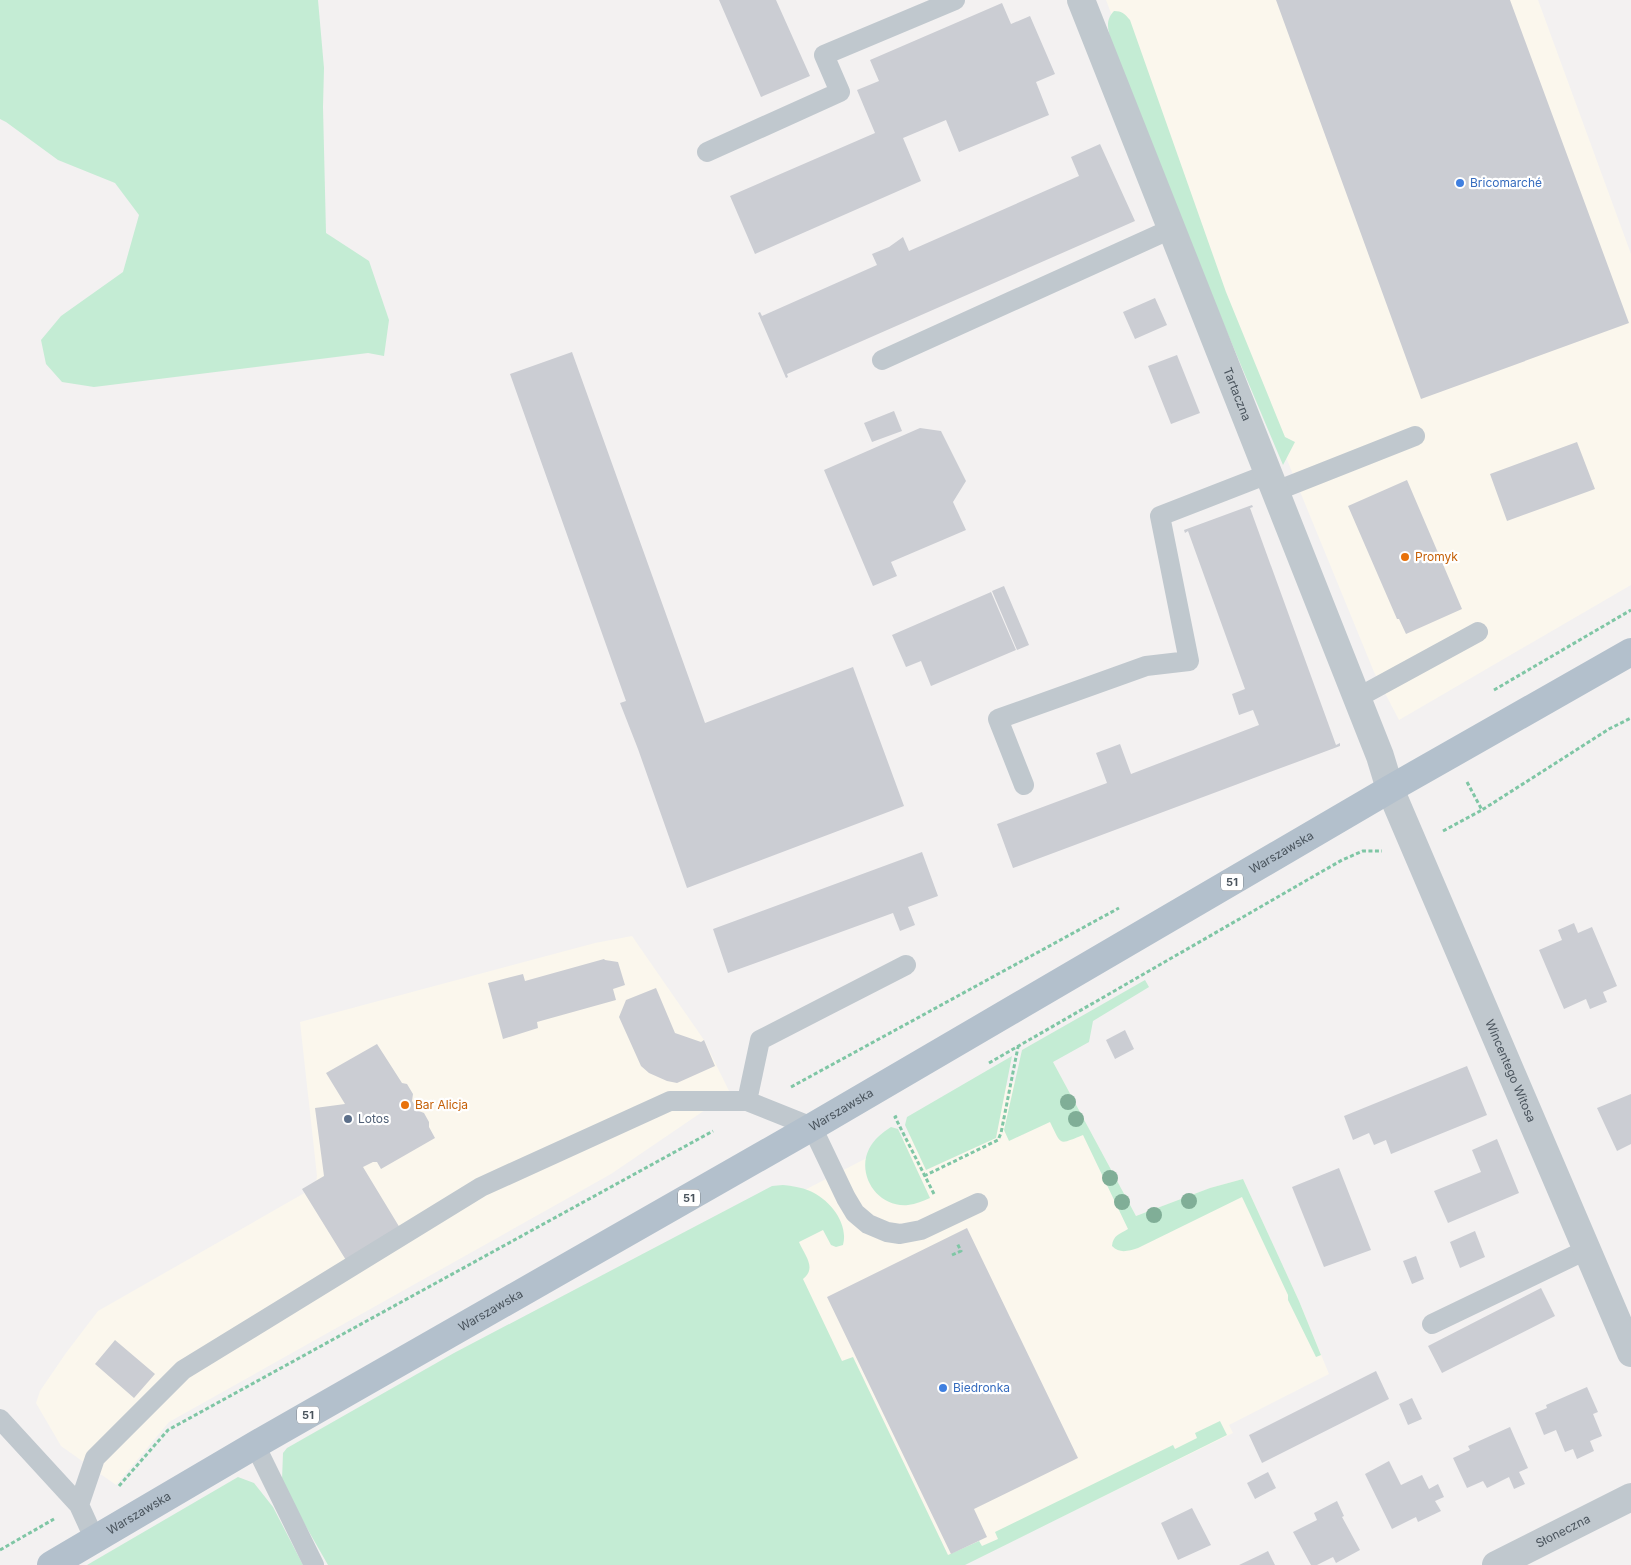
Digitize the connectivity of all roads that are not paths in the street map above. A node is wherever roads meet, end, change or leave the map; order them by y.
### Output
1 (955, 0) edge
2 (1081, 0) edge
3 (707, 152) dead end
4 (1171, 228) junction
5 (882, 360) dead end
6 (1415, 436) dead end
7 (1272, 482) junction
8 (1478, 632) dead end
9 (1631, 652) edge
10 (1357, 698) junction
11 (1024, 785) dead end
12 (1390, 789) junction
13 (906, 965) dead end
14 (752, 1104) junction
15 (812, 1127) junction
16 (978, 1203) dead end
17 (1586, 1250) junction
18 (1432, 1324) dead end
19 (1631, 1354) edge
20 (0, 1419) edge
21 (255, 1445) junction
22 (1631, 1497) edge
23 (79, 1505) junction
24 (94, 1540) junction
25 (51, 1565) edge
26 (314, 1565) edge
27 (1496, 1565) edge

1 - 3 lane
2 - 4 street, Tartaczna
4 - 5 lane
4 - 7 street, Tartaczna
6 - 7 lane
7 - 10 street, Tartaczna
7 - 11 lane
8 - 10 lane
9 - 12 main road, Warszawska / 51
10 - 12 street, Tartaczna
12 - 15 main road, Warszawska / 51
12 - 17 street, Wincentego Witosa
13 - 14 lane
14 - 15 lane
14 - 23 lane
15 - 16 lane
15 - 21 main road, Warszawska / 51
17 - 18 lane
17 - 19 street, Wincentego Witosa
20 - 23 lane
21 - 24 main road, Warszawska / 51
21 - 26 lane
22 - 27 street, Słoneczna
23 - 24 lane
24 - 25 main road, Warszawska / 51

